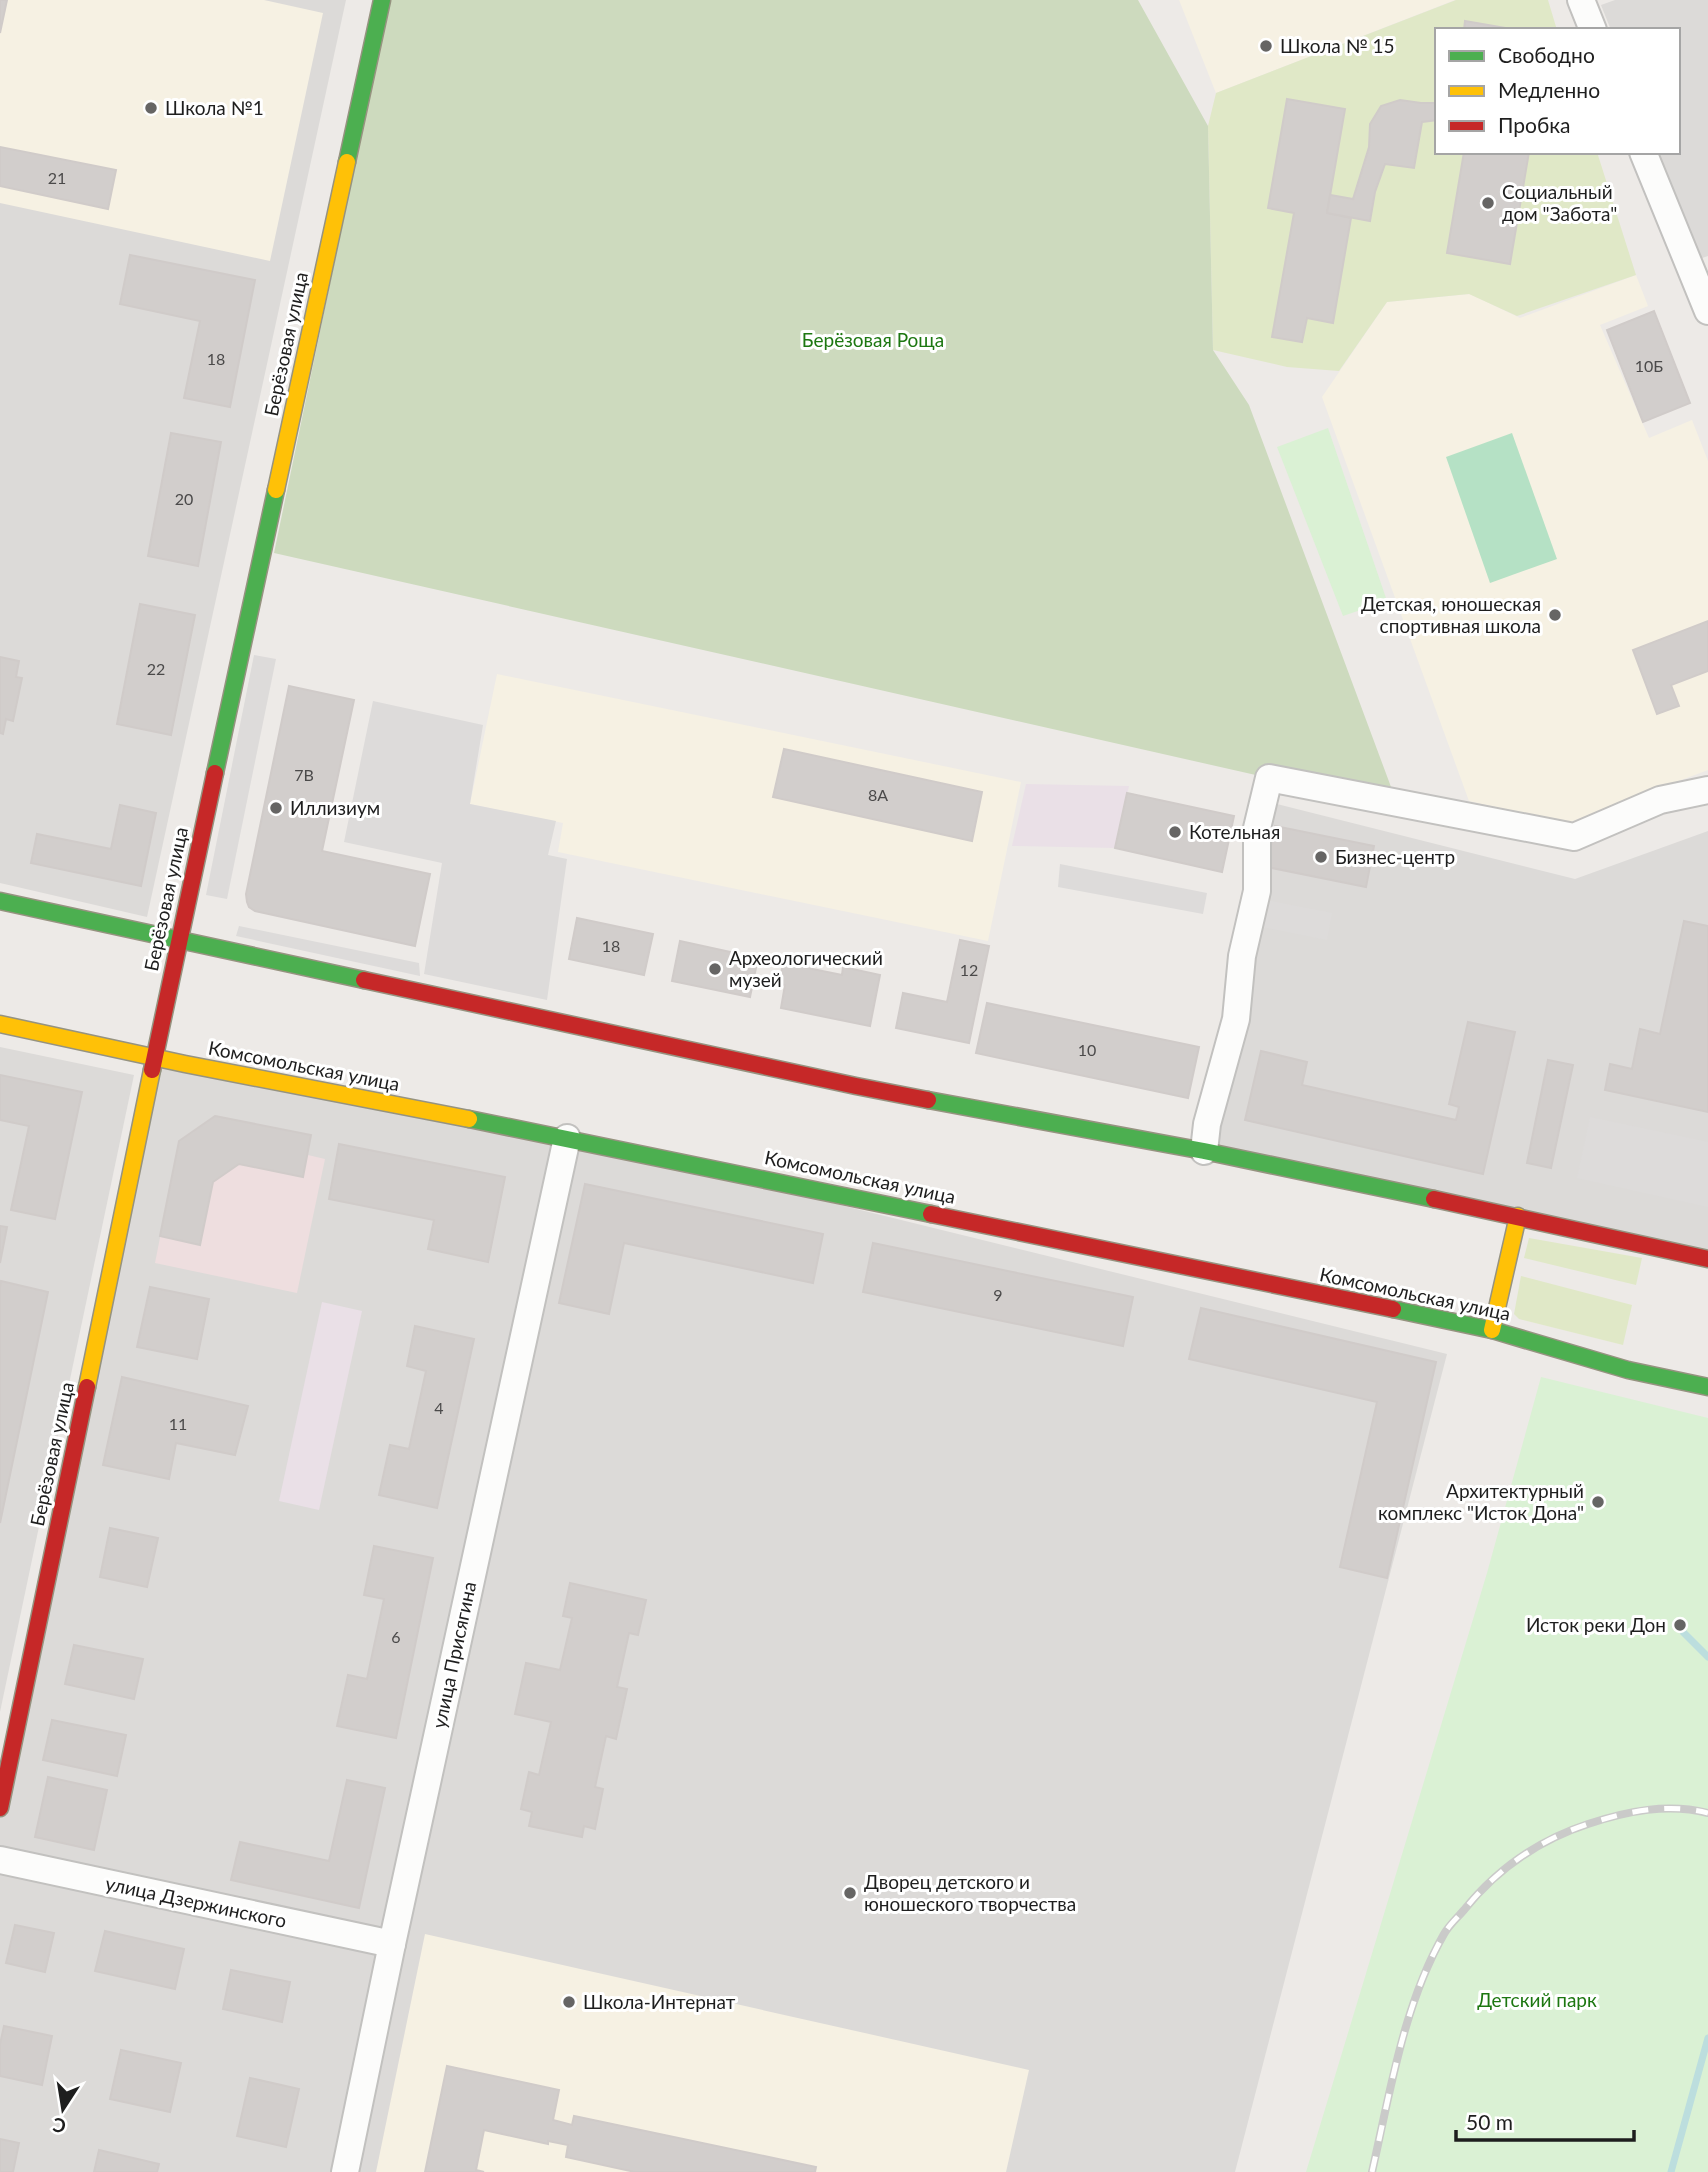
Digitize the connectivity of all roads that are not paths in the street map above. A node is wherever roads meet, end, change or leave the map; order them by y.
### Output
1 (382, 0) edge
2 (1581, 0) edge
3 (1592, 28) edge
4 (1644, 154) edge
5 (1702, 282) edge
6 (1708, 311) edge
7 (1708, 790) edge
8 (0, 901) edge
9 (179, 940) junction
10 (0, 1024) edge
11 (155, 1058) junction
12 (567, 1138) junction
13 (1203, 1151) junction
14 (1518, 1216) junction
15 (1708, 1259) edge
16 (1492, 1330) junction
17 (1708, 1387) edge
18 (0, 1808) edge
19 (0, 1860) edge
20 (392, 1944) junction
21 (345, 2172) edge

1 - 9 main road, Берёзовая улица
2 - 3 street
4 - 5 street
5 - 6 street
7 - 13 street
8 - 9 main road
9 - 11 main road, Берёзовая улица
9 - 13 main road
10 - 11 main road, Комсомольская улица
11 - 12 main road, Комсомольская улица
11 - 18 main road, Берёзовая улица
12 - 16 main road, Комсомольская улица
12 - 20 street, улица Присягина
13 - 14 main road
14 - 15 main road
14 - 16 main road
16 - 17 main road, Комсомольская улица
19 - 20 street, улица Дзержинского
20 - 21 street, улица Присягина

